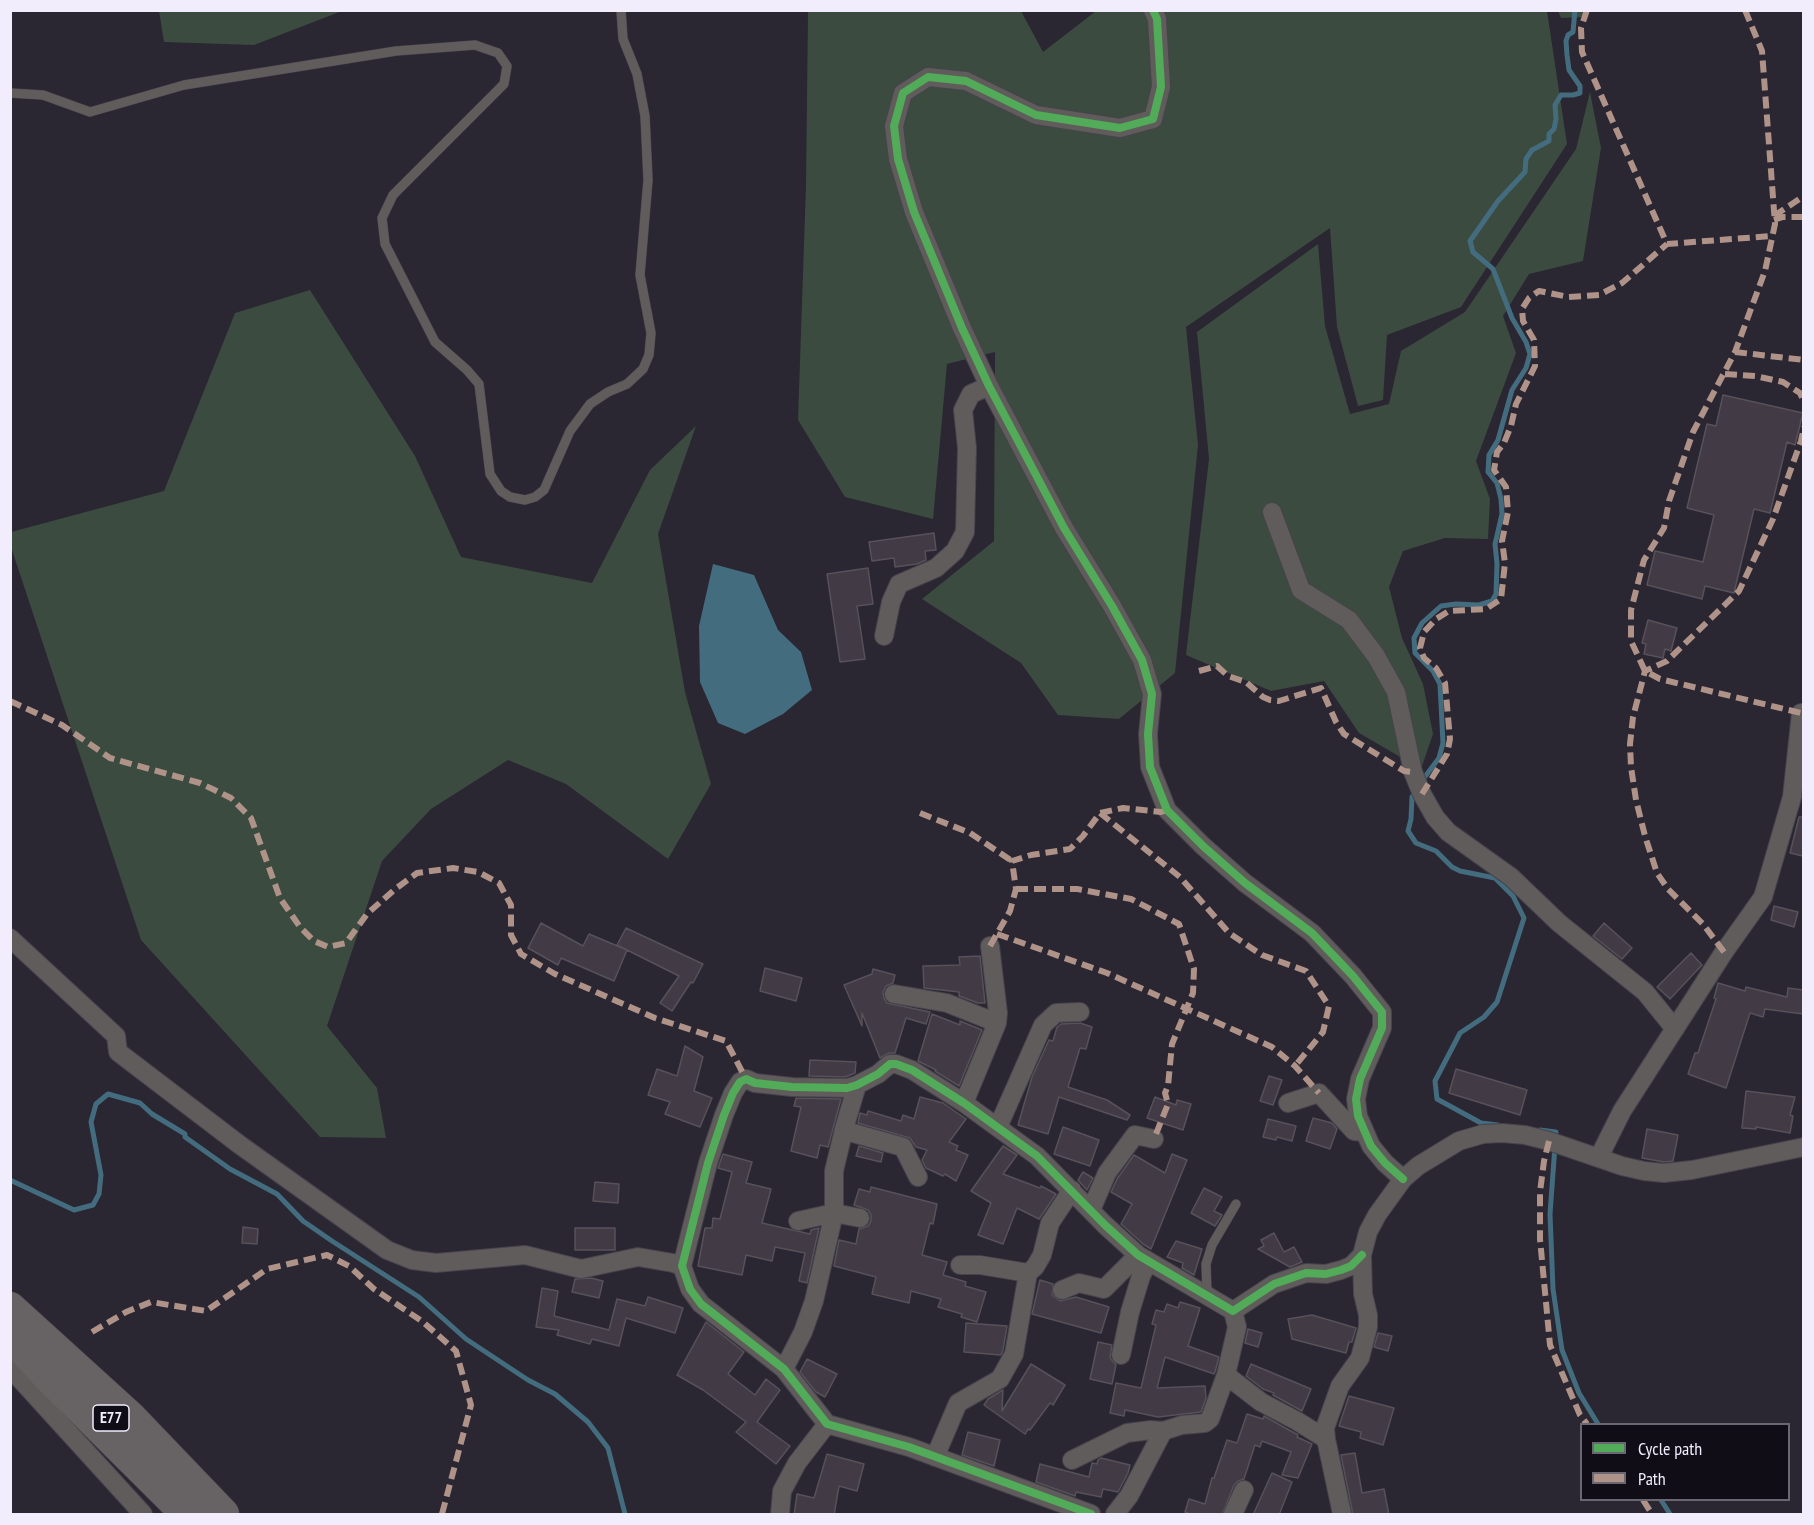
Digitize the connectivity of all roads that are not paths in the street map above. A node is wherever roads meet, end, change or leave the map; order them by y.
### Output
1 (621, 10) edge
2 (1154, 10) edge
3 (10, 93) edge
4 (989, 386) junction
5 (1272, 512) dead end
6 (884, 636) dead end
7 (1803, 712) edge
8 (10, 938) edge
9 (990, 945) dead end
10 (894, 994) dead end
11 (1080, 1012) dead end
12 (997, 1023) junction
13 (1675, 1029) junction
14 (857, 1086) junction
15 (964, 1103) junction
16 (1288, 1103) dead end
17 (998, 1127) junction
18 (844, 1129) junction
19 (1364, 1132) junction
20 (1154, 1138) dead end
21 (1803, 1147) edge
22 (1599, 1157) junction
23 (918, 1177) dead end
24 (1403, 1179) junction
25 (1072, 1190) junction
26 (1236, 1203) dead end
27 (1091, 1210) junction
28 (834, 1213) junction
29 (860, 1218) dead end
30 (798, 1221) dead end
31 (1362, 1255) junction
32 (1143, 1258) junction
33 (960, 1265) dead end
34 (682, 1266) junction
35 (1028, 1273) junction
36 (1062, 1290) dead end
37 (1205, 1295) junction
38 (10, 1308) edge
39 (1233, 1311) junction
40 (10, 1327) edge
41 (10, 1335) edge
42 (1121, 1355) dead end
43 (10, 1368) edge
44 (784, 1369) junction
45 (1226, 1375) junction
46 (130, 1417) junction
47 (827, 1424) junction
48 (1163, 1431) junction
49 (1326, 1439) junction
50 (935, 1457) junction
51 (1072, 1460) dead end
52 (1244, 1490) dead end
53 (143, 1515) edge
54 (187, 1515) edge
55 (206, 1515) edge
56 (223, 1515) edge
57 (238, 1515) edge
58 (780, 1515) edge
59 (1091, 1515) edge
60 (1114, 1515) edge
61 (1233, 1515) edge
62 (1342, 1515) edge

1 - 3 lane
2 - 4 street
4 - 6 street
4 - 19 street
5 - 13 street
7 - 13 street
8 - 34 street
9 - 12 street
10 - 12 street
11 - 17 street
12 - 15 street
13 - 22 street
14 - 15 street
14 - 18 street
14 - 34 street
15 - 17 street
16 - 19 street
17 - 25 street
18 - 23 street
18 - 28 street
19 - 24 street
20 - 27 street
21 - 22 street
22 - 24 street
24 - 31 street
25 - 27 street
25 - 35 street
26 - 37 lane
27 - 32 street
28 - 29 street
28 - 30 street
28 - 44 street
31 - 39 street
31 - 49 street
32 - 36 street
32 - 37 street
32 - 42 street
33 - 35 street
34 - 44 street
35 - 50 street
37 - 39 street
38 - 46 highway, E77
39 - 45 street
40 - 55 highway, E77
41 - 54 highway
43 - 53 street
44 - 47 street
45 - 48 street
45 - 49 street
46 - 56 highway, E77
46 - 57 highway
47 - 50 street
47 - 58 street
48 - 51 street
48 - 60 street
49 - 62 street
50 - 59 street
52 - 61 street

